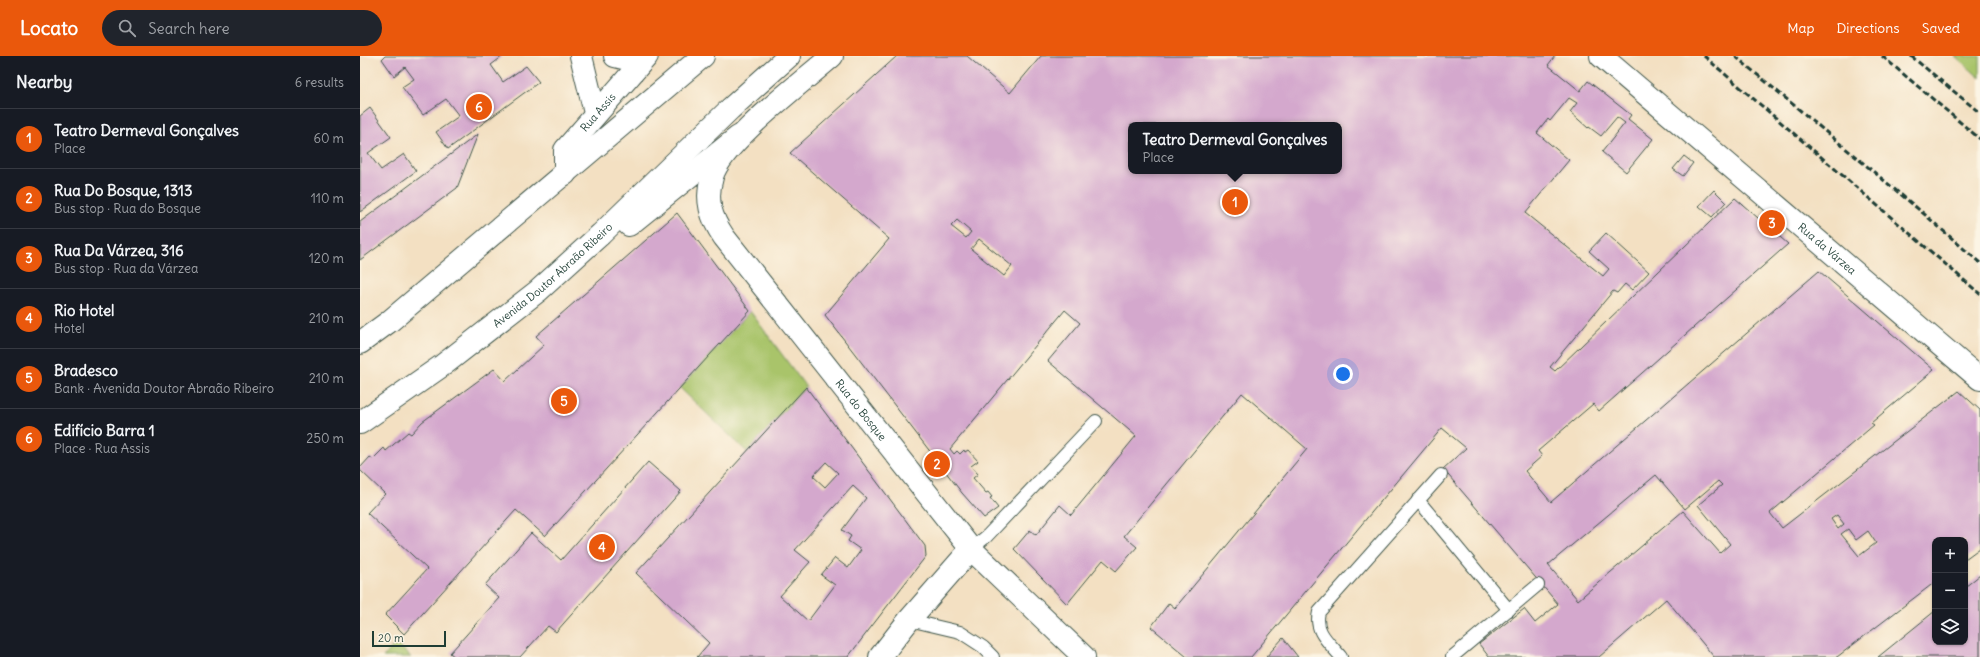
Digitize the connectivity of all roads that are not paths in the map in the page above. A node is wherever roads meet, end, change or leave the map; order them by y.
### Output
1 (581, 56) edge
2 (615, 56) edge
3 (789, 56) edge
4 (832, 56) edge
5 (1601, 56) edge
6 (644, 59) edge
7 (698, 60) edge
8 (595, 113) junction
9 (738, 137) junction
10 (565, 174) junction
11 (601, 234) junction
12 (360, 343) edge
13 (1980, 379) edge
14 (1096, 421) dead end
15 (360, 423) edge
16 (1441, 475) dead end
17 (1418, 500) junction
18 (971, 549) junction
19 (1538, 586) dead end
20 (1509, 610) junction
21 (909, 620) junction
22 (1080, 655) edge
23 (880, 657) edge
24 (993, 657) edge
25 (1341, 657) edge
26 (1452, 657) edge

1 - 8 street
2 - 6 street
3 - 11 street, Avenida Doutor Abraão Ribeiro
4 - 9 street
5 - 13 street, Rua da Várzea
6 - 8 street, Rua Assis
7 - 10 street
8 - 10 street, Rua Assis
9 - 11 street
9 - 18 street, Rua do Bosque
10 - 12 street
11 - 15 street, Avenida Doutor Abraão Ribeiro
14 - 18 lane
16 - 17 lane
17 - 20 lane
17 - 25 lane
18 - 21 street
18 - 22 street, Rua do Bosque
19 - 20 lane
20 - 26 lane
21 - 23 street
21 - 24 lane

